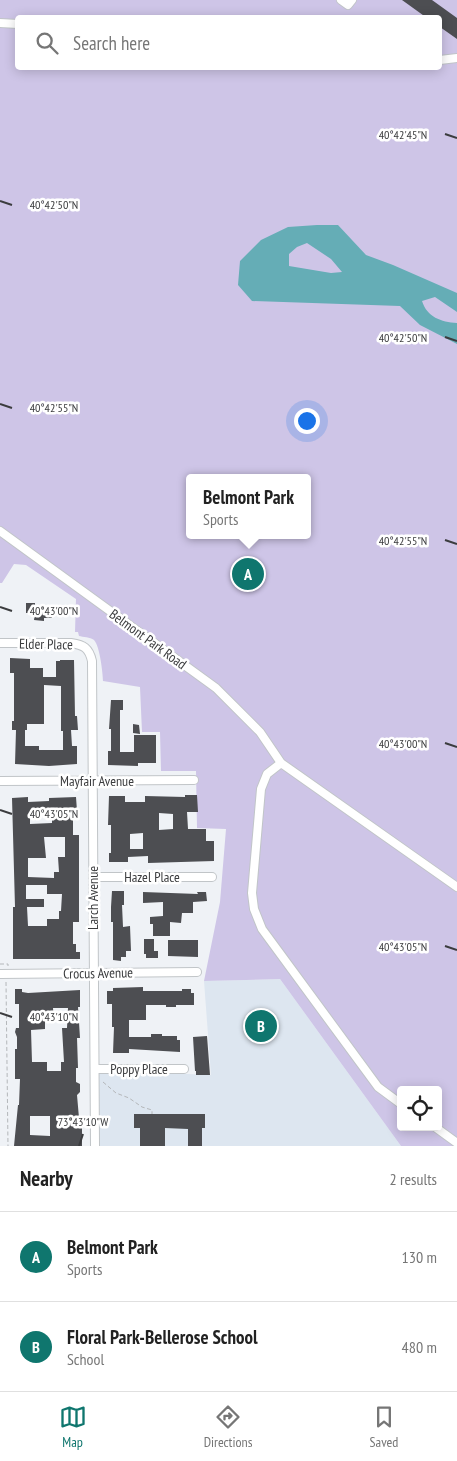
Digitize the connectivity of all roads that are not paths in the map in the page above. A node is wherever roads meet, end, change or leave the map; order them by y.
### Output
1 (341, 0) edge
2 (352, 0) edge
3 (0, 23) edge
4 (15, 24) edge
5 (457, 58) edge
6 (442, 60) edge
7 (0, 531) edge
8 (0, 643) edge
9 (89, 651) joint
10 (282, 763) junction
11 (194, 780) dead end
12 (0, 781) edge
13 (92, 781) junction
14 (93, 876) junction
15 (212, 877) dead end
16 (457, 887) edge
17 (197, 972) dead end
18 (94, 973) junction
19 (0, 974) edge
20 (95, 1069) junction
21 (184, 1069) dead end
22 (397, 1101) edge
23 (440, 1131) edge
24 (457, 1143) edge
25 (95, 1146) edge

1 - 2 street
3 - 4 street
5 - 6 street
7 - 10 street, Belmont Park Road
8 - 9 street, Elder Place
9 - 13 street, Larch Avenue
10 - 16 street, Belmont Park Road
10 - 22 street
11 - 13 street, Mayfair Avenue
12 - 13 street, Mayfair Avenue
13 - 14 street, Larch Avenue
14 - 15 street, Hazel Place
14 - 18 street, Larch Avenue
17 - 18 street, Crocus Avenue
18 - 19 street, Crocus Avenue
18 - 20 street, Larch Avenue
20 - 21 street, Poppy Place
20 - 25 street, Larch Avenue
23 - 24 street

